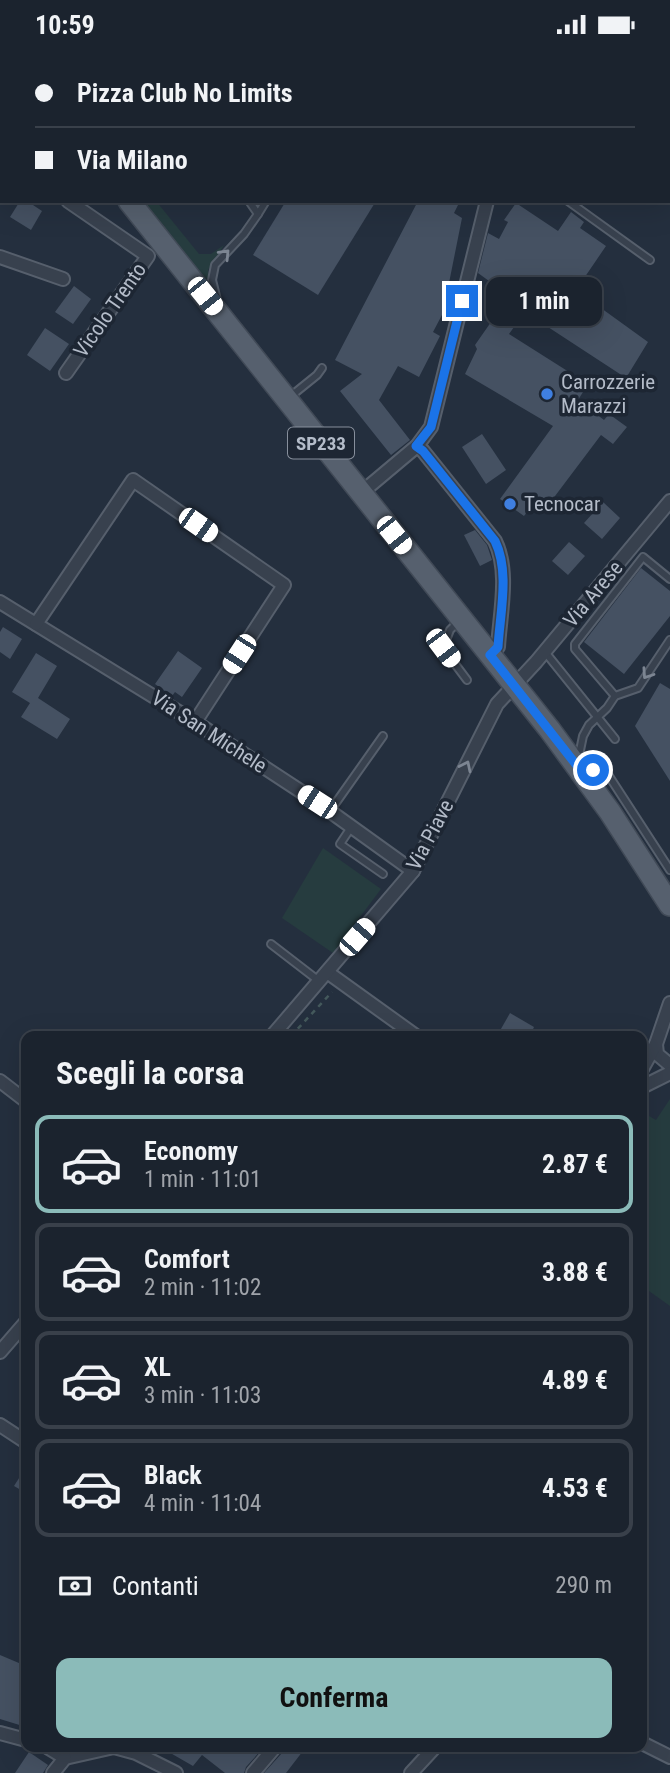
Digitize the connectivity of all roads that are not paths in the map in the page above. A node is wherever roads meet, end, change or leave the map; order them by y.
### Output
1 (71, 203) edge
2 (131, 203) edge
3 (250, 203) edge
4 (264, 203) edge
5 (487, 203) edge
6 (571, 203) edge
7 (258, 214) junction
8 (0, 257) edge
9 (650, 260) dead end
10 (63, 279) dead end
11 (220, 316) junction
12 (322, 368) dead end
13 (66, 373) dead end
14 (287, 400) junction
15 (416, 446) junction
16 (361, 493) junction
17 (670, 501) edge
18 (670, 579) edge
19 (0, 602) edge
20 (461, 619) junction
21 (36, 624) junction
22 (670, 640) edge
23 (545, 652) junction
24 (490, 655) junction
25 (467, 680) dead end
26 (514, 684) junction
27 (615, 695) junction
28 (598, 717) junction
29 (195, 722) junction
30 (383, 736) dead end
31 (615, 739) dead end
32 (578, 767) junction
33 (330, 811) junction
34 (352, 827) junction
35 (670, 870) edge
36 (413, 871) junction
37 (383, 874) dead end
38 (669, 902) edge
39 (271, 944) dead end
40 (323, 977) junction
41 (669, 1008) edge
42 (276, 1031) edge
43 (408, 1031) edge
44 (656, 1044) junction
45 (647, 1060) edge
46 (670, 1065) edge
47 (670, 1073) edge
48 (0, 1081) edge
49 (647, 1084) edge
50 (21, 1097) edge
51 (21, 1328) edge
52 (0, 1352) edge
53 (0, 1425) edge
54 (21, 1439) edge
55 (0, 1733) edge
56 (21, 1739) edge
57 (647, 1746) edge
58 (55, 1752) edge
59 (92, 1752) edge
60 (132, 1752) edge
61 (271, 1752) edge
62 (430, 1752) edge
63 (670, 1757) edge
64 (65, 1758) junction
65 (53, 1773) edge
66 (176, 1773) edge
67 (253, 1773) edge
68 (411, 1773) edge

1 - 13 street, Vicolo Trento
2 - 11 main road, SP233
3 - 7 lane
4 - 7 lane
5 - 15 street
6 - 9 lane
11 -> 7 lane
8 - 10 street
11 - 14 main road, SP233
12 - 14 lane
14 - 16 main road, SP233
15 - 16 street
15 - 24 street
16 - 20 main road, SP233
17 - 23 street, Via Arese
18 - 27 lane
19 - 21 street, Via San Michele
20 - 24 main road, SP233
20 - 25 lane
21 - 29 street, Via San Michele
21 - 29 street
22 -> 27 lane
23 - 26 street, Via Arese
23 - 28 lane
24 - 26 main road, SP233
26 - 32 main road, SP233
36 -> 26 street, Via Piave
27 - 28 lane
28 - 31 lane
28 - 32 lane
29 - 33 street, Via San Michele
30 - 33 lane
32 - 35 lane
32 - 38 main road, SP233
33 - 34 street, Via San Michele
34 - 36 street, Via San Michele
34 - 37 lane
36 - 40 street, Via Piave
39 - 40 lane
40 - 42 street, Via Piave
40 - 43 street
41 - 44 street
44 - 45 street
44 - 46 street
47 - 49 street
48 - 50 street
51 - 52 street
53 - 54 street
55 - 56 street
57 - 63 street
58 - 64 street
59 - 64 street
60 - 66 street
61 - 67 street
62 - 68 street
64 - 65 street

